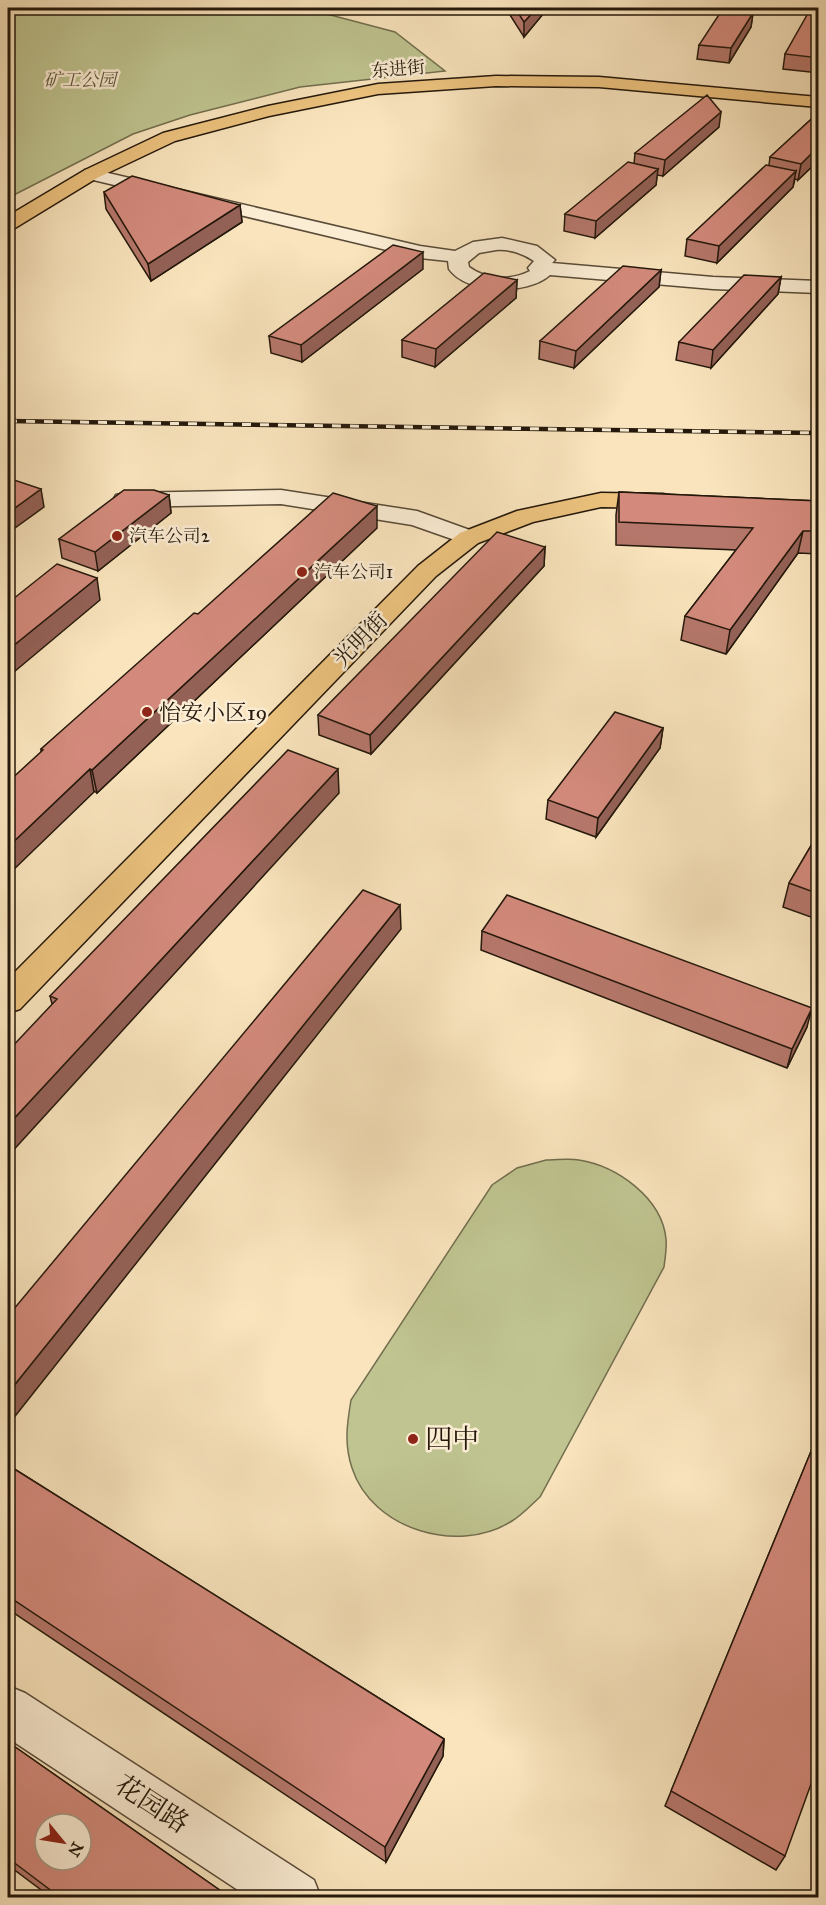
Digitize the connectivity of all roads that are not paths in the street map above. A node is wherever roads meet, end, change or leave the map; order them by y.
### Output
1 (819, 102) edge
2 (91, 174) junction
3 (8, 224) edge
4 (459, 257) junction
5 (538, 268) junction
6 (819, 287) edge
7 (113, 500) edge
8 (693, 501) edge
9 (469, 538) junction
10 (8, 1000) edge
11 (8, 1710) edge
12 (296, 1898) edge

1 - 2 main road, 东进街
2 - 3 main road, 东进街
2 - 4 street
4 - 5 street
4 - 5 street
5 - 6 street
7 - 9 street
8 - 9 main road, 光明街
9 - 10 main road, 光明街
11 - 12 street, 花园路

